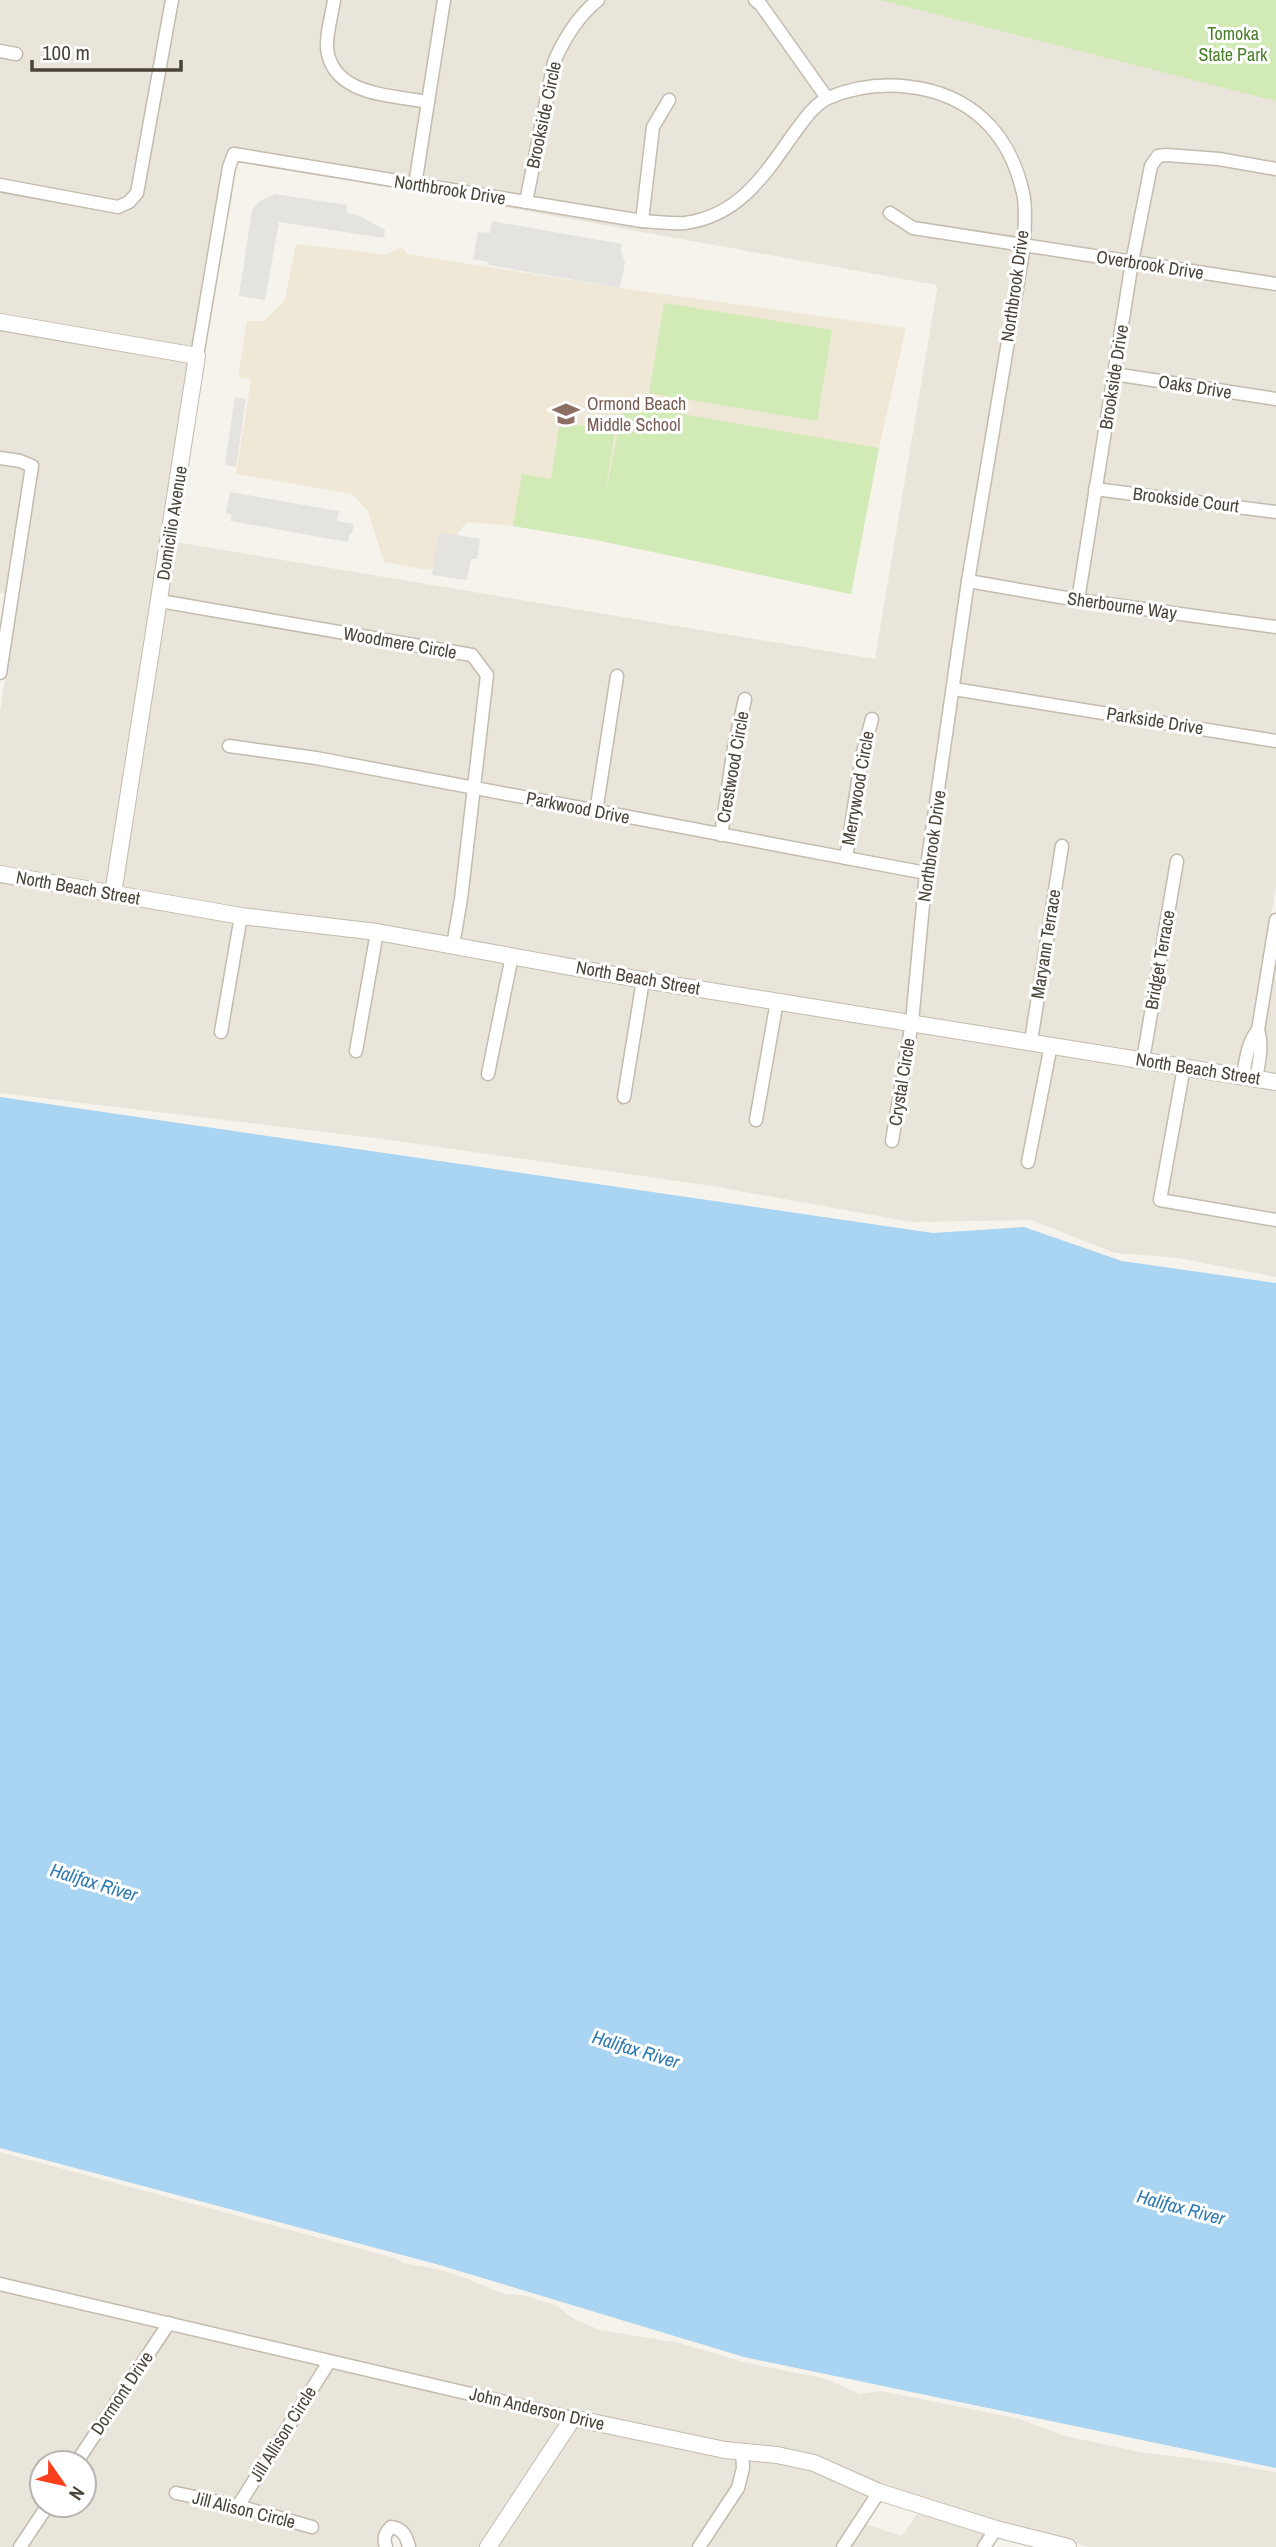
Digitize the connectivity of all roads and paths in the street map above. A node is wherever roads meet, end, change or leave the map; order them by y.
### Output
1 (173, 0) edge
2 (334, 0) edge
3 (444, 0) edge
4 (598, 0) edge
5 (755, 0) edge
6 (0, 51) edge
7 (16, 54) dead end
8 (827, 98) junction
9 (669, 100) dead end
10 (428, 102) junction
11 (234, 154) joint
12 (1276, 169) edge
13 (415, 184) junction
14 (0, 185) edge
15 (526, 202) junction
16 (890, 213) dead end
17 (642, 221) junction
18 (1024, 246) junction
19 (1132, 262) junction
20 (1276, 284) edge
21 (0, 322) edge
22 (197, 356) junction
23 (1114, 374) junction
24 (1276, 399) edge
25 (0, 458) edge
26 (1095, 489) junction
27 (1276, 512) edge
28 (968, 582) junction
29 (5, 599) edge
30 (1078, 600) junction
31 (160, 601) junction
32 (1276, 627) edge
33 (0, 673) edge
34 (617, 676) dead end
35 (954, 689) junction
36 (745, 699) dead end
37 (872, 719) dead end
38 (1276, 741) edge
39 (229, 746) dead end
40 (474, 788) junction
41 (596, 812) junction
42 (721, 835) junction
43 (1062, 846) dead end
44 (846, 858) junction
45 (1177, 861) dead end
46 (926, 873) junction
47 (0, 874) edge
48 (113, 894) junction
49 (241, 916) junction
50 (1276, 920) edge
51 (377, 932) junction
52 (453, 945) junction
53 (512, 956) junction
54 (643, 979) junction
55 (777, 1001) junction
56 (912, 1022) junction
57 (221, 1032) dead end
58 (1031, 1041) junction
59 (1051, 1045) junction
60 (356, 1051) dead end
61 (1143, 1060) junction
62 (1185, 1067) junction
63 (488, 1074) dead end
64 (1249, 1078) junction
65 (1276, 1082) edge
66 (624, 1097) dead end
67 (756, 1120) dead end
68 (892, 1141) dead end
69 (1028, 1161) dead end
70 (1276, 1220) edge
71 (0, 2284) edge
72 (169, 2323) junction
73 (329, 2362) junction
74 (573, 2418) junction
75 (85, 2449) edge
76 (741, 2453) junction
77 (879, 2492) junction
78 (176, 2493) dead end
79 (238, 2506) junction
80 (39, 2519) edge
81 (312, 2527) dead end
82 (996, 2529) junction
83 (20, 2547) edge
84 (386, 2547) edge
85 (409, 2547) edge
86 (488, 2547) edge
87 (699, 2547) edge
88 (843, 2547) edge
89 (984, 2547) edge
90 (1069, 2547) edge

1 - 14 street
2 - 10 street
3 - 10 street
4 - 15 street, Brookside Circle
5 - 8 street
6 - 7 street
8 - 17 street, Northbrook Drive
8 - 18 street, Northbrook Drive
9 - 17 street
10 - 13 street
11 - 13 street, Northbrook Drive
11 - 22 street, Domicilio Avenue
12 - 19 street, Brookside Drive
13 - 15 street, Northbrook Drive
15 - 17 street, Northbrook Drive
16 - 18 street, Overbrook Drive
18 - 19 street, Overbrook Drive
18 - 28 street, Northbrook Drive
19 - 20 street, Overbrook Drive
19 - 23 street, Brookside Drive
21 - 22 street
22 - 31 street, Domicilio Avenue
23 - 24 street, Oaks Drive
23 - 26 street, Brookside Drive
25 - 29 street
26 - 27 street, Brookside Court
26 - 30 street, Brookside Drive
28 - 30 street, Sherbourne Way
28 - 35 street, Northbrook Drive
29 - 33 street
30 - 32 street, Sherbourne Way
31 - 40 street, Woodmere Circle
31 - 48 street, Domicilio Avenue
34 - 41 street
35 - 38 street, Parkside Drive
35 - 46 street, Northbrook Drive
36 - 42 street, Crestwood Circle
37 - 44 street, Merrywood Circle
39 - 40 street, Parkwood Drive
40 - 41 street, Parkwood Drive
40 - 52 street, Woodmere Circle
41 - 42 street, Parkwood Drive
42 - 44 street, Parkwood Drive
43 - 58 street, Maryann Terrace
44 - 46 street, Parkwood Drive
45 - 61 street, Bridget Terrace
46 - 56 street, Northbrook Drive
47 - 48 street, North Beach Street
48 - 49 street, North Beach Street
49 - 51 street, North Beach Street
49 - 57 street
50 - 64 street
51 - 52 street, North Beach Street
51 - 60 street
52 - 53 street, North Beach Street
53 - 54 street, North Beach Street
53 - 63 street
54 - 55 street, North Beach Street
54 - 66 street
55 - 56 street, North Beach Street
55 - 67 street
56 - 58 street, North Beach Street
56 - 68 street, Crystal Circle
58 - 59 street, North Beach Street
59 - 61 street, North Beach Street
59 - 69 street
61 - 62 street, North Beach Street
62 - 64 street, North Beach Street
62 - 70 street
64 - 65 street, North Beach Street
71 - 72 street, John Anderson Drive
72 - 73 street, John Anderson Drive
72 - 75 street, Dormont Drive
73 - 74 street, John Anderson Drive
73 - 79 street, Jill Allison Circle
74 - 76 street, John Anderson Drive
74 - 86 street
76 - 77 street, John Anderson Drive
76 - 87 street
77 - 82 street, John Anderson Drive
77 - 88 street
78 - 79 street, Jill Alison Circle
79 - 81 street, Jill Alison Circle
80 - 83 street
82 - 89 street
82 - 90 street, John Anderson Drive
84 - 85 street

